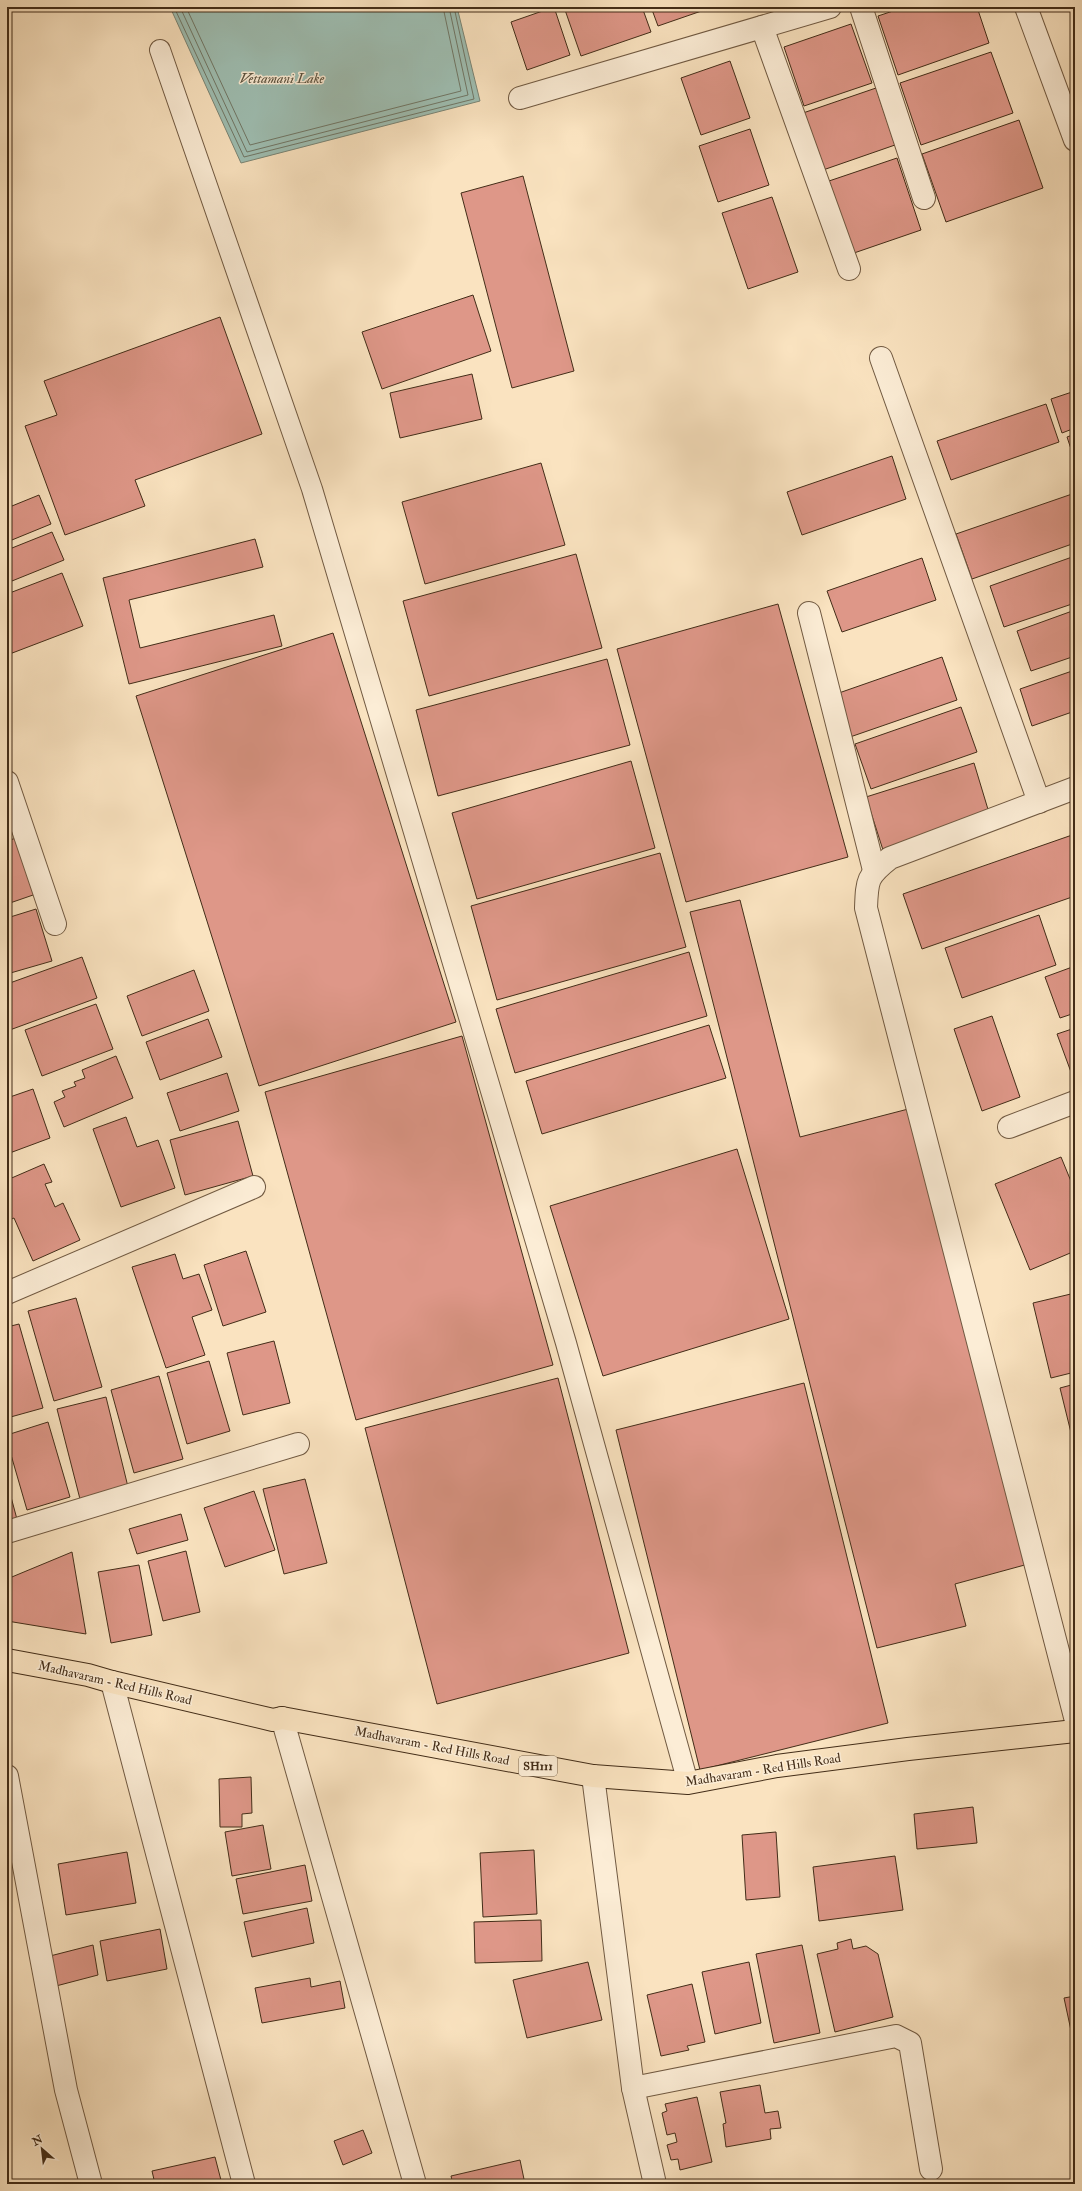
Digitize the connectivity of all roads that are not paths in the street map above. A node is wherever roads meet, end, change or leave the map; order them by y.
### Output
1 (830, 7) edge
2 (861, 7) edge
3 (1026, 7) edge
4 (762, 27) junction
5 (160, 50) dead end
6 (520, 98) dead end
7 (1075, 140) edge
8 (924, 198) dead end
9 (849, 269) dead end
10 (881, 358) dead end
11 (809, 613) dead end
12 (7, 782) edge
13 (1075, 788) edge
14 (1039, 802) junction
15 (874, 870) junction
16 (55, 924) dead end
17 (1075, 1102) edge
18 (1009, 1127) dead end
19 (254, 1187) dead end
20 (7, 1294) edge
21 (298, 1444) dead end
22 (7, 1532) edge
23 (7, 1660) edge
24 (112, 1682) junction
25 (1075, 1716) edge
26 (282, 1718) junction
27 (1075, 1731) edge
28 (7, 1776) edge
29 (593, 1776) junction
30 (688, 1783) junction
31 (633, 2088) junction
32 (931, 2169) dead end
33 (91, 2184) edge
34 (244, 2184) edge
35 (415, 2184) edge
36 (655, 2184) edge

1 - 4 street
2 - 8 street
3 - 7 street
4 - 6 street
4 - 9 street
5 - 30 lane
10 - 14 street
11 - 15 street
12 - 16 street
13 - 14 street
14 - 15 street
15 - 25 street
17 - 18 street
19 - 20 street
21 - 22 street
23 - 24 main road, Madhavaram - Red Hills Road / SH111
24 - 26 main road, Madhavaram - Red Hills Road / SH111
24 - 34 street
26 - 29 main road, Madhavaram - Red Hills Road / SH111
26 - 35 street
27 - 30 main road, Madhavaram - Red Hills Road / SH111
28 - 33 street
29 - 30 main road, Madhavaram - Red Hills Road / SH111
29 - 31 street
31 - 32 street
31 - 36 street

